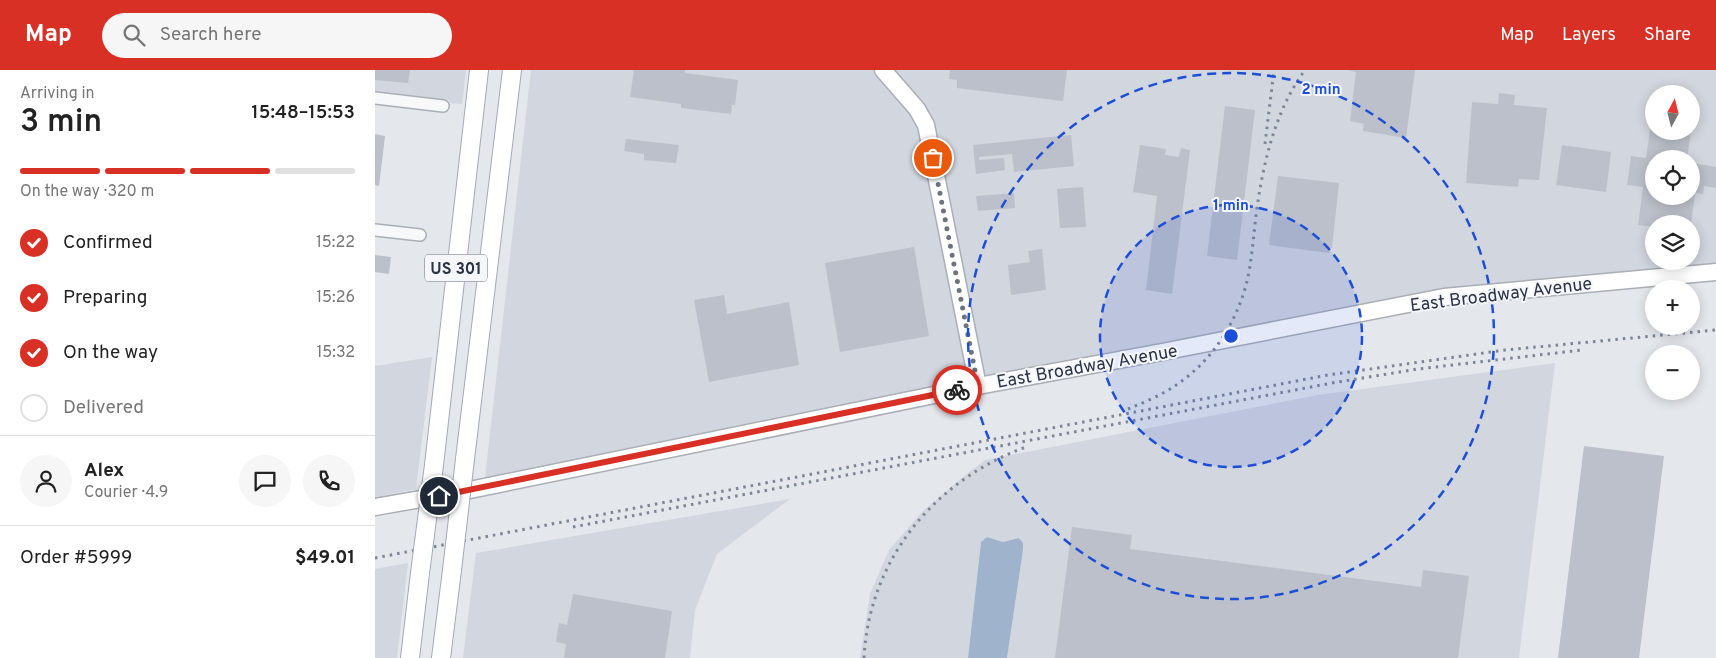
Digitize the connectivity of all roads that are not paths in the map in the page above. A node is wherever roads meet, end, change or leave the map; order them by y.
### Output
1 (479, 70) edge
2 (512, 70) edge
3 (883, 70) edge
4 (375, 98) edge
5 (443, 106) dead end
6 (375, 230) edge
7 (420, 235) dead end
8 (1716, 272) edge
9 (978, 386) junction
10 (375, 507) edge
11 (410, 658) edge
12 (441, 658) edge

1 - 11 main road, US 301, bridge
2 - 12 main road, US 301, bridge
3 - 9 main road
4 - 5 street
6 - 7 street
8 - 9 main road, East Broadway Avenue
9 - 10 main road, East Broadway Avenue

